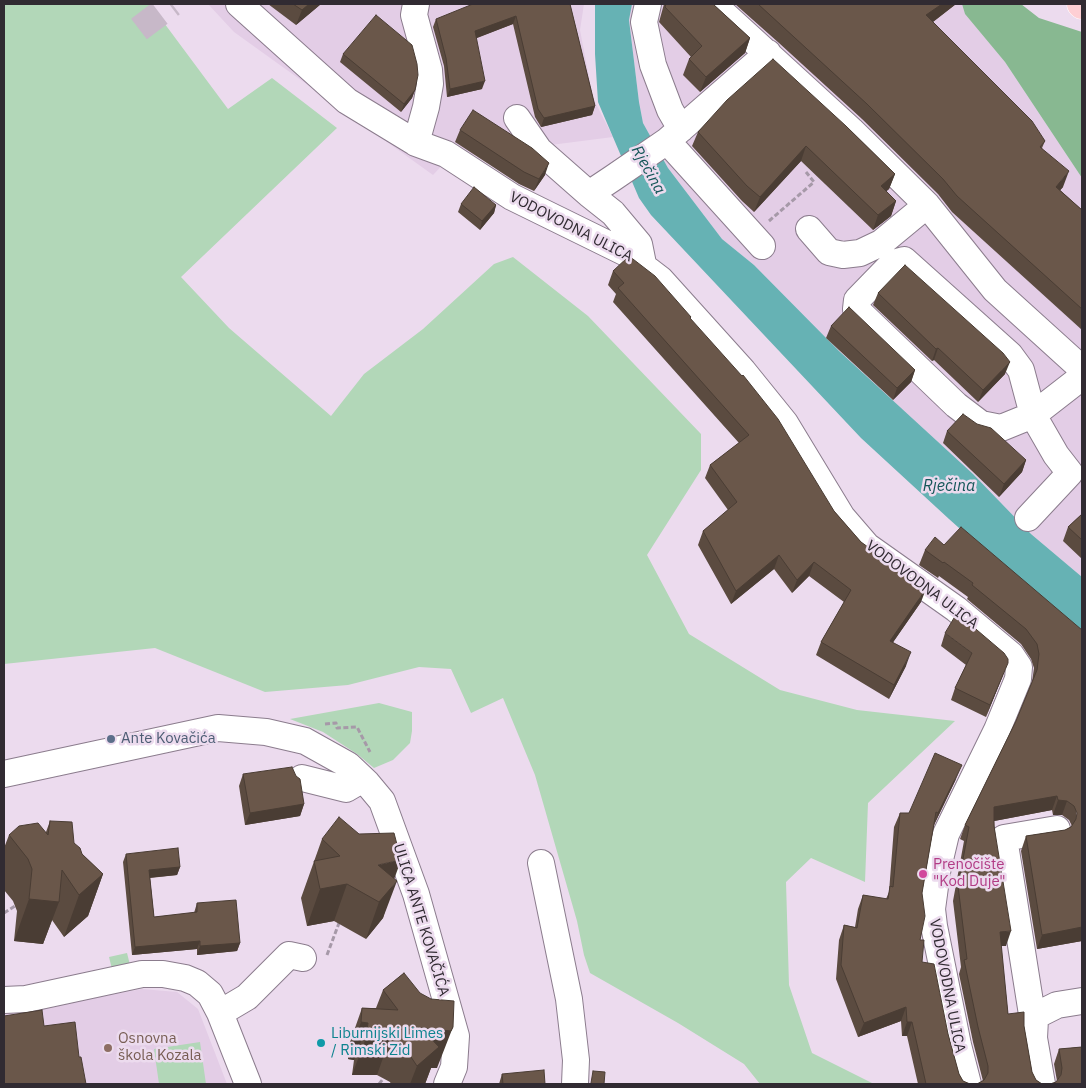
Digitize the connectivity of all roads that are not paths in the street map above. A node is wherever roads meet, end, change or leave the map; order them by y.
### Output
1 (239, 4) edge
2 (416, 4) edge
3 (648, 4) edge
4 (713, 4) edge
5 (768, 53) junction
6 (517, 118) dead end
7 (674, 135) junction
8 (416, 142) junction
9 (589, 194) junction
10 (927, 205) junction
11 (809, 229) dead end
12 (756, 241) road end
13 (643, 264) junction
14 (1082, 370) edge
15 (1082, 377) edge
16 (1033, 415) junction
17 (1028, 518) dead end
18 (4, 774) edge
19 (302, 778) edge
20 (362, 779) junction
21 (1057, 829) edge
22 (540, 863) dead end
23 (315, 958) road end
24 (4, 1000) edge
25 (1082, 1001) edge
26 (220, 1013) junction
27 (1034, 1027) junction
28 (248, 1084) edge
29 (447, 1084) edge
30 (575, 1084) edge
31 (968, 1084) edge
32 (1042, 1084) edge

1 - 8 street, VODOVODNA ULICA
2 - 8 street
3 - 7 street
4 - 5 street
5 - 7 street
5 - 10 street
6 - 9 street
7 - 9 street
7 - 12 street
8 - 13 street, VODOVODNA ULICA
9 - 13 street
10 - 11 street
10 - 14 street
13 - 31 street, VODOVODNA ULICA
15 - 16 street
16 - 16 street
16 - 17 street
18 - 20 street, ULICA ANTE KOVAČIĆA
19 - 20 street
20 - 29 street, ULICA ANTE KOVAČIĆA
21 - 27 street
22 - 30 street
23 - 26 street
24 - 26 street
25 - 27 street
26 - 28 street
27 - 32 street

